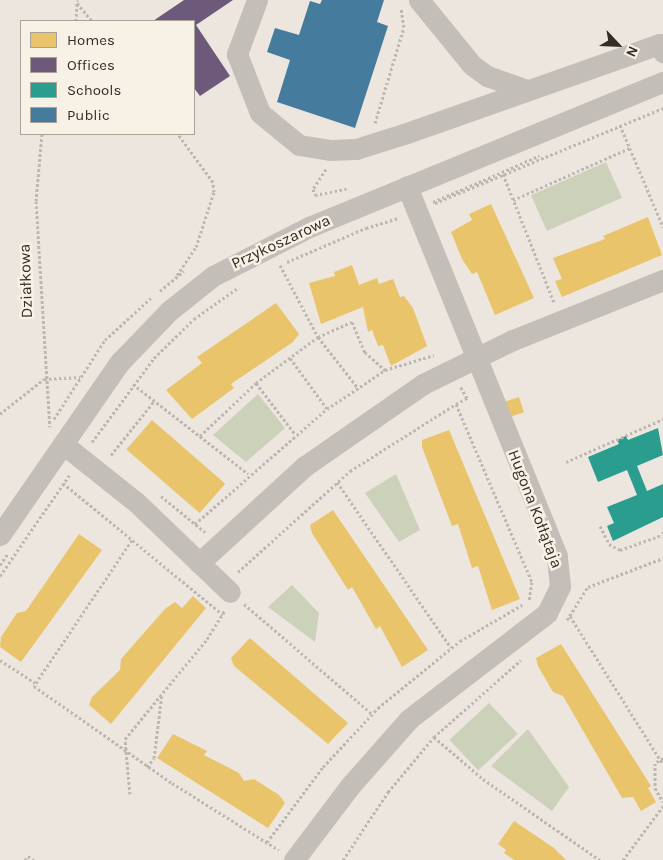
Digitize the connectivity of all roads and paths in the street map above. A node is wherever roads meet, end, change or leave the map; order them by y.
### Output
1 (257, 0) edge
2 (398, 0) edge
3 (419, 0) edge
4 (77, 1) edge
5 (76, 20) edge
6 (91, 20) edge
7 (663, 52) edge
8 (663, 82) edge
9 (527, 90) junction
10 (663, 108) edge
11 (620, 124) junction
12 (42, 135) edge
13 (179, 135) edge
14 (368, 145) junction
15 (630, 148) junction
16 (503, 173) junction
17 (321, 176) dead end
18 (407, 186) junction
19 (350, 188) dead end
20 (513, 200) junction
21 (416, 207) junction
22 (404, 225) dead end
23 (663, 227) edge
24 (271, 263) dead end
25 (280, 266) junction
26 (271, 270) dead end
27 (176, 276) dead end
28 (246, 278) dead end
29 (663, 280) edge
30 (246, 283) dead end
31 (556, 306) dead end
32 (318, 337) junction
33 (442, 353) dead end
34 (290, 358) junction
35 (474, 358) junction
36 (385, 370) junction
37 (80, 377) dead end
38 (44, 379) junction
39 (256, 383) junction
40 (133, 384) junction
41 (358, 388) junction
42 (155, 400) junction
43 (328, 409) junction
44 (0, 414) edge
45 (663, 419) edge
46 (50, 426) dead end
47 (295, 434) junction
48 (200, 436) junction
49 (74, 452) junction
50 (111, 455) dead end
51 (566, 462) dead end
52 (248, 474) junction
53 (338, 482) junction
54 (63, 483) junction
55 (195, 524) dead end
56 (600, 526) dead end
57 (663, 535) edge
58 (0, 536) edge
59 (132, 540) junction
60 (663, 558) edge
61 (199, 562) junction
62 (0, 565) edge
63 (0, 576) edge
64 (227, 589) junction
65 (223, 615) junction
66 (570, 616) junction
67 (560, 628) dead end
68 (451, 648) junction
69 (528, 655) dead end
70 (0, 660) edge
71 (35, 683) junction
72 (162, 693) junction
73 (372, 714) junction
74 (434, 737) junction
75 (123, 745) junction
76 (662, 759) edge
77 (663, 764) edge
78 (147, 767) junction
79 (130, 794) dead end
80 (663, 802) edge
81 (663, 806) edge
82 (267, 842) junction
83 (25, 860) edge
84 (34, 860) edge
85 (295, 860) edge
86 (343, 860) edge
87 (600, 860) edge
88 (623, 860) edge

1 - 14 street
2 - 14 path
3 - 9 street
4 - 5 path
4 - 6 path
7 - 9 street
8 - 18 street, Przykoszarowa
9 - 14 street
10 - 11 path
11 - 15 path
11 - 16 path
12 - 38 path, Działkowa
13 - 27 path
15 - 20 path
15 - 23 path
16 - 20 path
16 - 21 path
17 - 19 path
18 - 21 street, Hugona Kołłątaja
18 - 49 street, Przykoszarowa
20 - 31 path
21 - 24 path
21 - 35 street, Hugona Kołłątaja
22 - 25 path
25 - 26 path
25 - 32 path
28 - 49 path
29 - 35 street
30 - 40 path
32 - 34 path
32 - 36 path
32 - 41 path
33 - 36 path
34 - 39 path
34 - 43 path
35 - 61 street
35 - 85 street, Hugona Kołłątaja
36 - 41 path
37 - 38 path
38 - 44 path
38 - 46 path, Działkowa
39 - 47 path
39 - 48 path
40 - 42 path
40 - 49 path
41 - 43 path
42 - 48 path
42 - 50 path
43 - 47 path
45 - 51 path
47 - 52 path
48 - 52 path
49 - 54 path
49 - 58 street, Przykoszarowa
49 - 61 street
49 - 62 path
52 - 55 path
53 - 64 path
53 - 68 path
53 - 68 path
54 - 59 path
54 - 63 path
56 - 57 path
59 - 65 path
59 - 71 path
60 - 66 path
61 - 64 street
64 - 65 path
64 - 73 path
65 - 72 path
66 - 67 path
66 - 76 path
68 - 73 path
69 - 74 path
70 - 71 path
71 - 75 path
72 - 75 path
72 - 78 path
73 - 82 path
74 - 86 path
74 - 87 path
75 - 78 path
75 - 79 path
76 - 77 path
76 - 80 path
78 - 82 path
81 - 88 path
82 - 85 path
83 - 84 path

